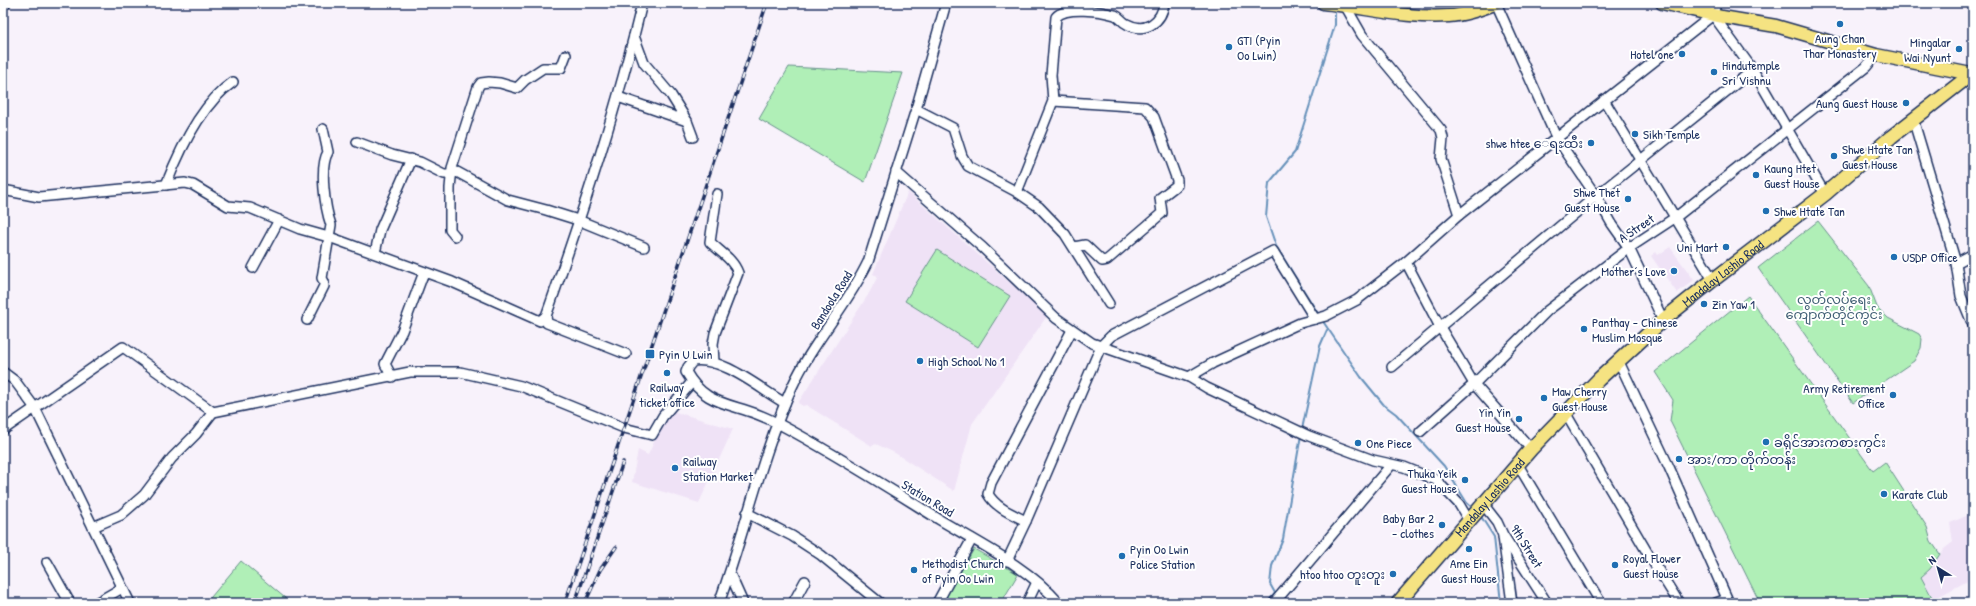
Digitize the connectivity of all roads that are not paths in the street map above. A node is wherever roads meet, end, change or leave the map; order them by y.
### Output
1 (6, 3) edge
2 (642, 3) edge
3 (946, 3) edge
4 (1164, 3) edge
5 (1496, 3) edge
6 (1662, 3) edge
7 (1716, 3) edge
8 (3, 4) edge
9 (1341, 5) edge
10 (1713, 15) junction
11 (634, 36) junction
12 (566, 55) dead end
13 (1876, 55) junction
14 (1753, 70) junction
15 (1972, 74) edge
16 (234, 82) dead end
17 (618, 97) junction
18 (1604, 100) junction
19 (1053, 101) junction
20 (916, 109) junction
21 (1913, 119) junction
22 (688, 122) junction
23 (323, 129) dead end
24 (1789, 129) junction
25 (693, 137) dead end
26 (1556, 137) junction
27 (357, 142) dead end
28 (411, 159) junction
29 (1641, 160) junction
30 (896, 172) junction
31 (452, 174) junction
32 (166, 185) junction
33 (3, 190) edge
34 (1017, 192) junction
35 (717, 194) dead end
36 (1825, 194) junction
37 (1596, 196) junction
38 (1459, 215) junction
39 (1676, 217) junction
40 (278, 220) junction
41 (578, 220) junction
42 (455, 236) dead end
43 (330, 237) junction
44 (644, 247) dead end
45 (1074, 248) junction
46 (1629, 248) junction
47 (375, 253) junction
48 (1973, 254) edge
49 (1406, 262) junction
50 (1956, 263) junction
51 (253, 268) dead end
52 (424, 272) junction
53 (1713, 280) junction
54 (1109, 304) dead end
55 (546, 316) junction
56 (1315, 318) junction
57 (307, 320) dead end
58 (1663, 320) junction
59 (1973, 325) edge
60 (1440, 327) junction
61 (1072, 330) junction
62 (1101, 346) junction
63 (626, 354) dead end
64 (1619, 362) junction
65 (714, 363) junction
66 (1392, 367) dead end
67 (3, 372) edge
68 (392, 377) junction
69 (1189, 377) junction
70 (692, 382) junction
71 (1474, 384) junction
72 (785, 403) junction
73 (35, 408) junction
74 (213, 412) junction
75 (1566, 414) junction
76 (778, 424) junction
77 (3, 430) edge
78 (1420, 432) dead end
79 (1531, 449) junction
80 (1390, 464) junction
81 (1518, 465) junction
82 (1476, 512) junction
83 (747, 513) junction
84 (1026, 521) junction
85 (93, 527) junction
86 (1503, 535) junction
87 (972, 539) junction
88 (1007, 561) junction
89 (47, 562) dead end
90 (730, 574) junction
91 (805, 581) dead end
92 (1037, 582) junction
93 (122, 588) junction
94 (1728, 601) edge
95 (70, 603) edge
96 (96, 603) edge
97 (130, 603) edge
98 (719, 603) edge
99 (743, 603) edge
100 (793, 603) edge
101 (880, 603) edge
102 (937, 603) edge
103 (1027, 603) edge
104 (1059, 603) edge
105 (1274, 603) edge
106 (1398, 603) edge
107 (1512, 603) edge
108 (1548, 603) edge
109 (1601, 603) edge
110 (1679, 603) edge
111 (1716, 603) edge

1 - 8 street
2 - 11 street
3 - 20 street, Bandoola Road
4 - 19 street
5 - 9 main road
5 - 26 street
6 - 10 main road
7 - 10 street
9 - 38 street
10 - 13 main road
10 - 14 street
10 - 18 street
11 - 17 street
11 - 22 street
12 - 31 street
13 - 15 main road
13 - 24 street, A Street
14 - 24 street
14 - 29 street
15 - 21 highway, Mandalay Lashio Road
16 - 32 street
17 - 22 street
17 - 41 street
18 - 26 street
18 - 29 street
19 - 34 street
19 - 45 street
20 - 30 street, Bandoola Road
20 - 34 street
21 - 36 highway, Mandalay Lashio Road
21 - 50 street
22 - 25 street
23 - 43 street
24 - 36 street
24 - 39 street, A Street
26 - 37 street
26 - 38 street
27 - 28 street
28 - 31 street
28 - 47 street
29 - 37 street
29 - 39 street
30 - 61 street, 9th Street
30 - 72 street, Bandoola Road
31 - 41 street
31 - 42 street
32 - 33 street
32 - 40 street
34 - 45 street
35 - 65 street
36 - 53 highway, Mandalay Lashio Road
37 - 46 street
37 - 60 street
38 - 49 street
39 - 46 street, A Street
39 - 53 street
40 - 43 street
40 - 51 street
41 - 44 street
41 - 55 street
43 - 47 street
43 - 57 street
45 - 54 street
46 - 58 street
46 - 71 street, A Street
47 - 52 street
48 - 50 street
49 - 56 street
49 - 60 street
50 - 59 street
52 - 55 street
52 - 68 street
53 - 58 highway, Mandalay Lashio Road
55 - 63 street
56 - 62 street
56 - 69 street
58 - 64 highway, Mandalay Lashio Road
60 - 66 street
60 - 71 street
61 - 62 street, 9th Street
61 - 84 street
62 - 69 street, 9th Street
62 - 84 street
64 - 75 highway, Mandalay Lashio Road
64 - 94 street
65 - 70 street
65 - 72 street
67 - 73 street
68 - 70 street
68 - 74 street
69 - 80 street, 9th Street
70 - 76 street, Station Road
71 - 78 street, A Street
71 - 79 street
72 - 76 street, Bandoola Road
73 - 74 street
73 - 77 street
73 - 85 street
74 - 85 street
75 - 79 highway, Mandalay Lashio Road
75 - 110 street
76 - 83 street, Bandoola Road
76 - 87 street, Station Road
79 - 81 highway, Mandalay Lashio Road
80 - 82 street, 9th Street
80 - 105 street
81 - 82 highway, Mandalay Lashio Road
81 - 109 street
82 - 86 street, 9th Street
82 - 106 highway, Mandalay Lashio Road
83 - 90 street, Bandoola Road
83 - 101 street
84 - 88 street
85 - 93 street
86 - 107 street
86 - 108 street, 9th Street
87 - 88 street, Station Road
87 - 102 street
88 - 92 street, Station Road
89 - 95 street
90 - 98 street, Bandoola Road
90 - 99 street
91 - 100 street
92 - 103 street
92 - 104 street, Station Road
93 - 96 street
93 - 97 street
94 - 111 street

